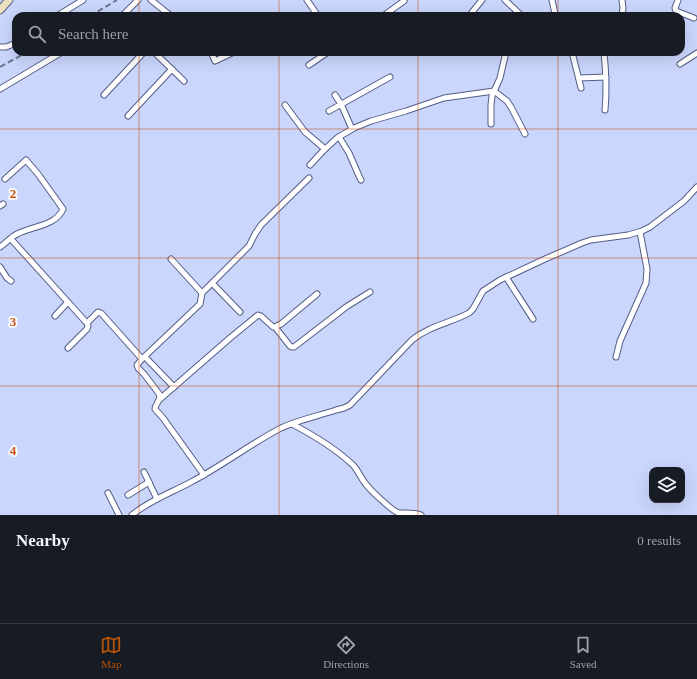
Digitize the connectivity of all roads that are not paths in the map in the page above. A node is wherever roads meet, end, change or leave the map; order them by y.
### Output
1 (9, 0) edge
2 (83, 0) edge
3 (138, 0) edge
4 (151, 0) edge
5 (307, 0) edge
6 (482, 0) edge
7 (505, 0) edge
8 (552, 0) edge
9 (622, 0) edge
10 (678, 0) edge
11 (404, 1) dead end
12 (0, 10) edge
13 (64, 12) edge
14 (126, 12) edge
15 (166, 12) edge
16 (315, 12) edge
17 (389, 12) edge
18 (472, 12) edge
19 (518, 12) edge
20 (555, 12) edge
21 (622, 12) edge
22 (676, 12) edge
23 (685, 15) edge
24 (694, 18) dead end
25 (12, 45) edge
26 (0, 47) edge
27 (697, 53) edge
28 (55, 56) edge
29 (140, 56) edge
30 (158, 56) edge
31 (213, 56) edge
32 (226, 56) edge
33 (323, 56) edge
34 (505, 56) edge
35 (573, 56) edge
36 (604, 56) edge
37 (680, 64) dead end
38 (309, 66) dead end
39 (172, 69) junction
40 (390, 77) dead end
41 (606, 77) junction
42 (579, 78) junction
43 (184, 80) dead end
44 (0, 88) edge
45 (581, 88) dead end
46 (494, 91) junction
47 (104, 95) dead end
48 (335, 95) dead end
49 (341, 104) junction
50 (285, 106) dead end
51 (605, 110) dead end
52 (328, 111) dead end
53 (128, 116) dead end
54 (491, 124) dead end
55 (352, 128) junction
56 (525, 134) dead end
57 (339, 136) junction
58 (324, 149) junction
59 (310, 165) dead end
60 (309, 178) dead end
61 (5, 179) dead end
62 (361, 180) dead end
63 (697, 187) edge
64 (640, 232) junction
65 (11, 238) junction
66 (0, 247) edge
67 (171, 259) dead end
68 (0, 267) edge
69 (506, 277) junction
70 (11, 281) dead end
71 (212, 283) junction
72 (370, 292) dead end
73 (202, 293) junction
74 (317, 294) dead end
75 (68, 302) junction
76 (240, 312) dead end
77 (55, 316) dead end
78 (532, 319) dead end
79 (87, 323) junction
80 (275, 327) junction
81 (68, 348) dead end
82 (616, 357) dead end
83 (144, 358) junction
84 (174, 387) junction
85 (160, 399) junction
86 (292, 424) junction
87 (144, 472) dead end
88 (204, 475) junction
89 (149, 482) junction
90 (108, 493) dead end
91 (128, 495) dead end
92 (157, 499) junction
93 (119, 515) edge
94 (132, 515) edge
95 (421, 515) edge

1 - 12 main road
2 - 13 street
3 - 14 street
4 - 15 street
5 - 16 street
6 - 18 street
7 - 19 street
8 - 20 street
9 - 21 street
10 - 22 street
11 - 17 street
23 - 24 street
25 - 26 street
27 - 37 street
28 - 44 street
29 - 47 street
30 - 39 street
31 - 32 street
33 - 38 street
34 - 46 street
35 - 42 street
36 - 41 street
39 - 43 street
39 - 53 street
40 - 49 street
41 - 42 street
41 - 51 street
42 - 45 street
46 - 54 street
46 - 55 street
46 - 56 street
48 - 49 street
49 - 52 street
49 - 55 street
50 - 58 street
55 - 57 street
57 - 58 street
57 - 62 street
58 - 59 street
60 - 71 street
61 - 65 street
63 - 64 street
64 - 69 street
64 - 82 street
65 - 66 street
65 - 75 street
67 - 73 street
68 - 70 street
69 - 78 street
69 - 86 street
71 - 73 street
71 - 76 street
72 - 80 street
73 - 83 street
74 - 80 street
75 - 77 street
75 - 79 street
79 - 81 street
79 - 83 street
80 - 84 street
83 - 84 street
83 - 85 street
84 - 85 street
85 - 88 street
86 - 88 street
86 - 95 street
87 - 89 street
88 - 92 street
89 - 91 street
89 - 92 street
90 - 93 street
92 - 94 street

